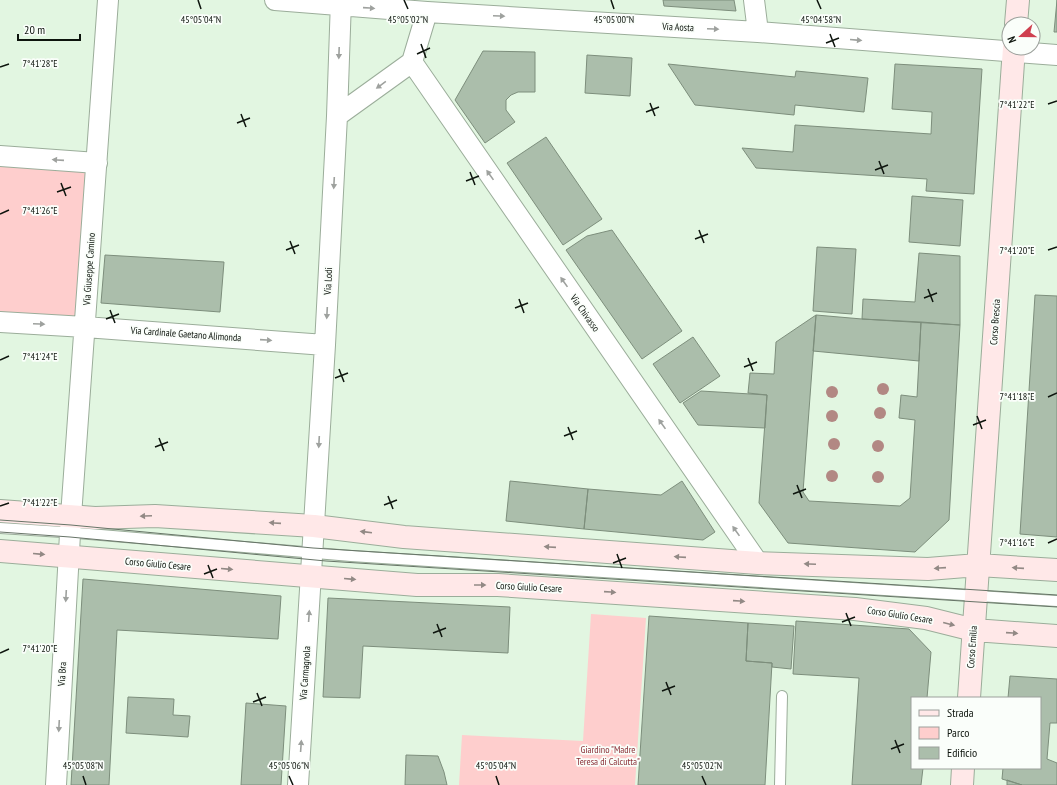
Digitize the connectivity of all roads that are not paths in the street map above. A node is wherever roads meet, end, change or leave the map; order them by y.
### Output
1 (108, 0) edge
2 (274, 0) edge
3 (754, 0) edge
4 (1018, 0) edge
5 (341, 3) edge
6 (427, 12) junction
7 (1017, 16) edge
8 (758, 32) junction
9 (1001, 49) edge
10 (1041, 53) edge
11 (1057, 55) edge
12 (1014, 56) edge
13 (412, 62) junction
14 (337, 116) junction
15 (0, 156) edge
16 (97, 163) junction
17 (0, 322) edge
18 (85, 327) junction
19 (325, 345) junction
20 (0, 511) edge
21 (314, 526) junction
22 (0, 528) edge
23 (70, 536) junction
24 (0, 551) edge
25 (312, 563) junction
26 (758, 563) junction
27 (978, 565) junction
28 (1057, 570) edge
29 (976, 596) junction
30 (1057, 601) edge
31 (974, 630) junction
32 (1057, 636) edge
33 (782, 696) dead end
34 (968, 697) edge
35 (963, 769) edge
36 (56, 785) edge
37 (298, 785) edge
38 (780, 785) edge
39 (962, 785) edge

1 - 16 street, Via Giuseppe Camino
2 - 5 street, Via Aosta
3 - 8 street
4 - 7 street
5 -> 6 street, Via Aosta
5 -> 14 street, Via Lodi
6 -> 8 street, Via Aosta
6 - 13 street
8 -> 9 street, Via Aosta
10 - 11 street, Via Aosta
12 - 27 street, Corso Brescia
13 -> 14 street
26 -> 13 street, Via Chivasso
14 -> 19 street, Via Lodi
16 -> 15 street
16 - 18 street, Via Giuseppe Camino
17 -> 18 street, Via Cardinale Gaetano Alimonda
18 -> 19 street, Via Cardinale Gaetano Alimonda
18 - 23 street, Via Giuseppe Camino
19 -> 21 street, Via Lodi
20 - 23 street, Corso Giulio Cesare
21 -> 23 street, Corso Giulio Cesare
21 - 25 street, Via Lodi
26 -> 21 street, Corso Giulio Cesare
22 - 23 lane, Corso Giulio Cesare
24 -> 23 street, Corso Giulio Cesare
23 - 25 street, Corso Giulio Cesare
23 -> 36 street, Via Bra
25 - 29 lane, Corso Giulio Cesare
25 -> 31 street, Corso Giulio Cesare
37 -> 25 street, Via Carmagnola
27 -> 26 street, Corso Giulio Cesare
28 -> 27 street, Corso Giulio Cesare
27 - 29 street, Corso Brescia
29 - 30 lane, Corso Giulio Cesare
29 - 31 street, Corso Emilia
31 -> 32 street, Corso Giulio Cesare
31 - 34 street, Corso Emilia
33 - 38 lane
35 - 39 street

